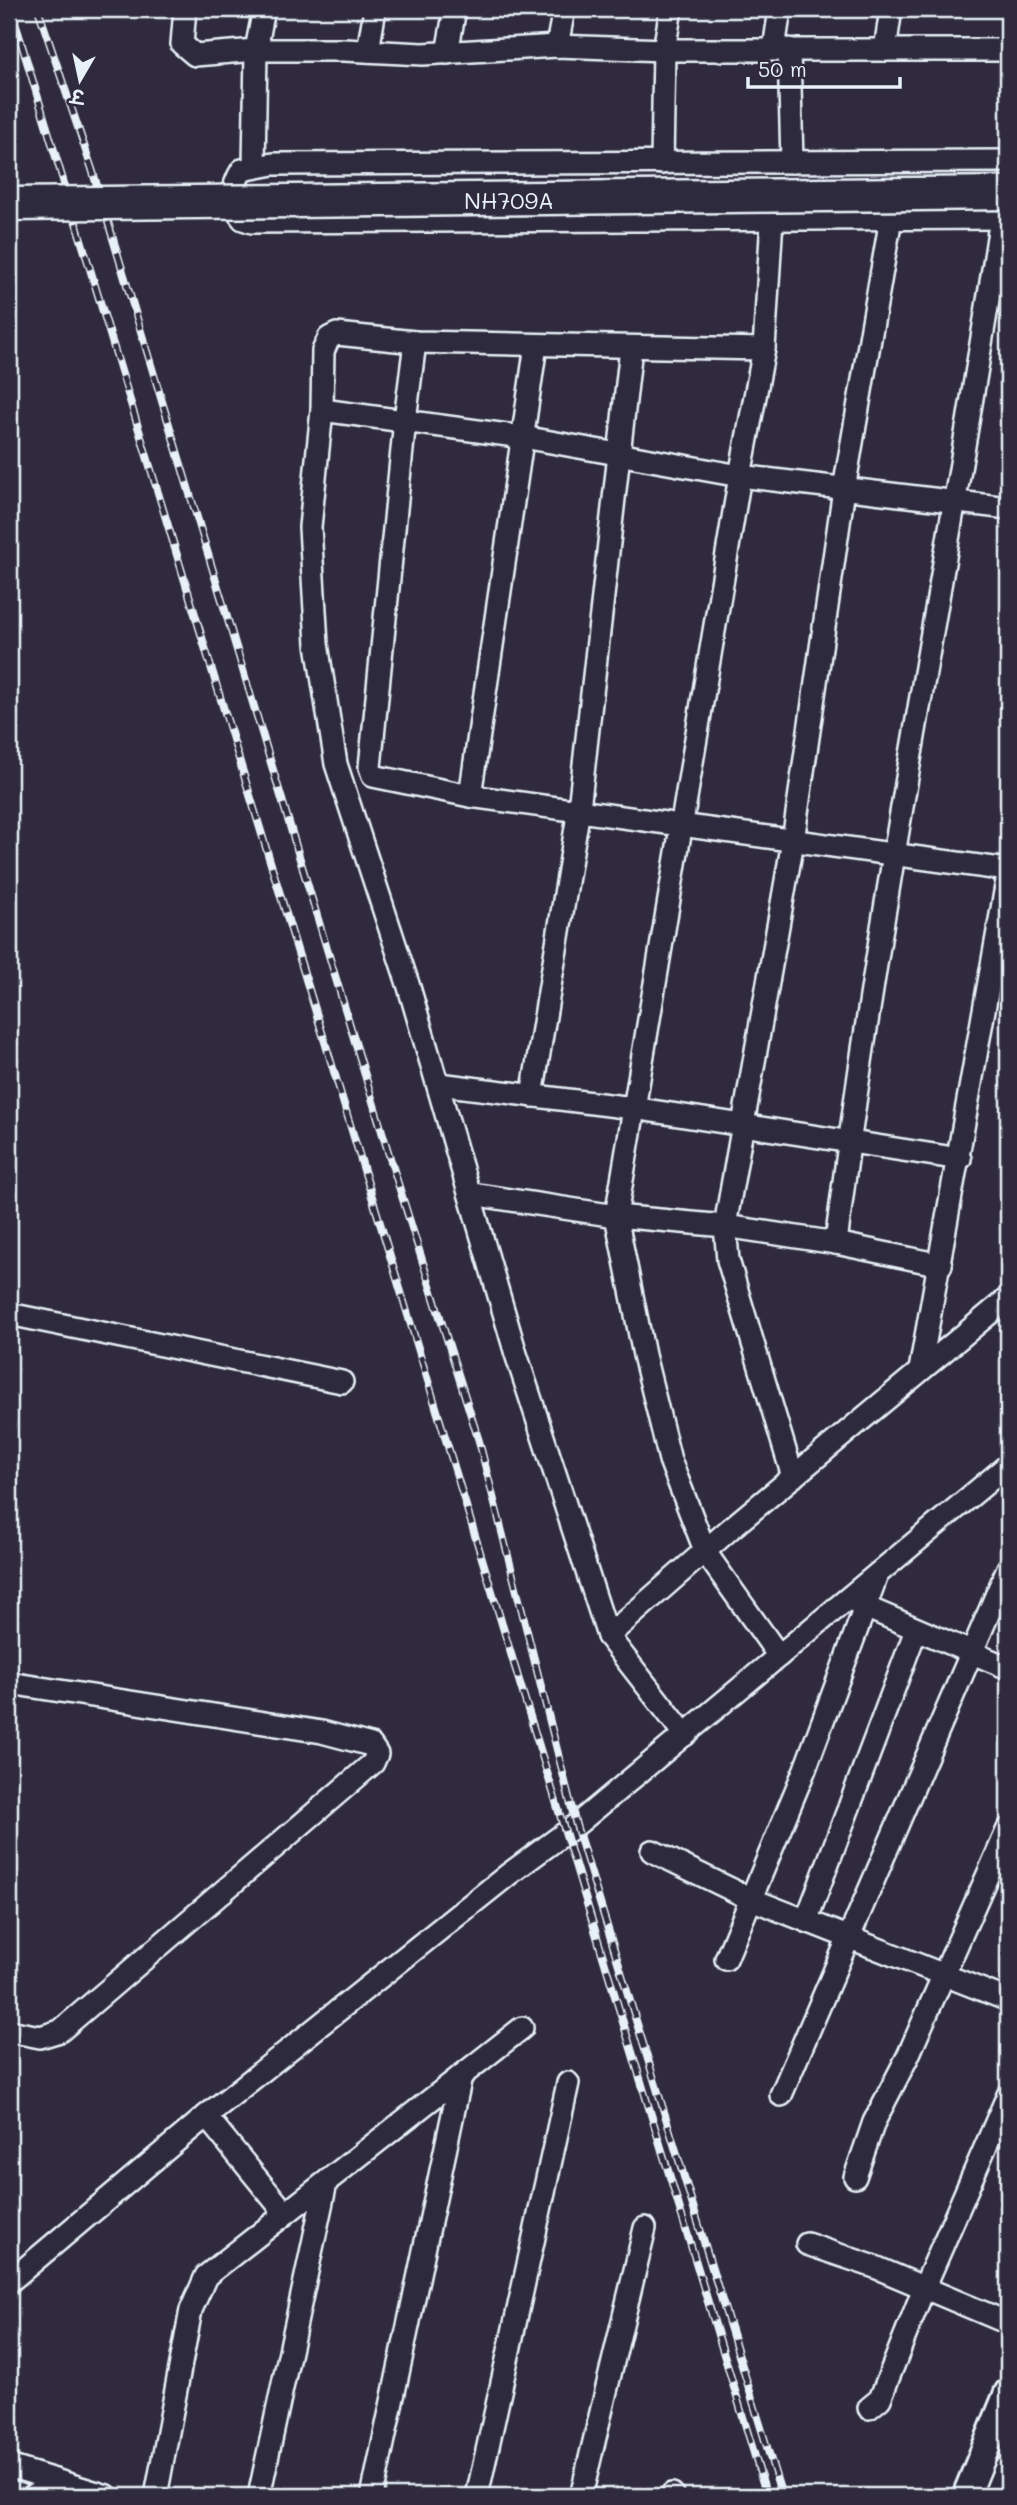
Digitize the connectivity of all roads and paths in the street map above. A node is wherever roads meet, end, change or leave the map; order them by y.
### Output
1 (185, 9) edge
2 (264, 9) edge
3 (375, 9) edge
4 (455, 9) edge
5 (564, 9) edge
6 (671, 9) edge
7 (780, 9) edge
8 (891, 9) edge
9 (557, 46) junction
10 (782, 49) junction
11 (256, 50) junction
12 (664, 50) junction
13 (885, 50) junction
14 (1008, 50) edge
15 (368, 51) junction
16 (447, 52) junction
17 (1008, 161) edge
18 (792, 162) junction
19 (662, 163) junction
20 (254, 166) junction
21 (9, 204) edge
22 (1006, 210) edge
23 (891, 218) junction
24 (772, 219) junction
25 (415, 342) junction
26 (536, 345) junction
27 (631, 348) junction
28 (764, 349) junction
29 (322, 410) junction
30 (405, 420) junction
31 (523, 437) junction
32 (619, 454) junction
33 (740, 476) junction
34 (845, 489) junction
35 (957, 502) junction
36 (1008, 508) edge
37 (470, 796) junction
38 (579, 809) junction
39 (683, 824) junction
40 (793, 841) junction
41 (894, 855) junction
42 (1008, 880) edge
43 (439, 1084) junction
44 (532, 1096) junction
45 (634, 1108) junction
46 (741, 1126) junction
47 (849, 1140) junction
48 (960, 1158) junction
49 (472, 1194) junction
50 (616, 1216) junction
51 (725, 1226) junction
52 (836, 1243) junction
53 (941, 1265) junction
54 (1005, 1306) edge
55 (9, 1314) edge
56 (920, 1370) junction
57 (342, 1382) dead end
58 (1008, 1465) edge
59 (793, 1477) junction
60 (706, 1553) junction
61 (1008, 1569) edge
62 (856, 1604) junction
63 (916, 1630) junction
64 (608, 1636) junction
65 (972, 1654) junction
66 (779, 1656) junction
67 (1008, 1668) edge
68 (9, 1683) edge
69 (685, 1735) junction
70 (1008, 1829) edge
71 (652, 1851) dead end
72 (751, 1899) junction
73 (806, 1921) junction
74 (849, 1938) junction
75 (726, 1959) dead end
76 (944, 1974) junction
77 (1008, 2000) edge
78 (522, 2028) dead end
79 (9, 2031) edge
80 (461, 2076) junction
81 (568, 2082) dead end
82 (781, 2095) dead end
83 (1008, 2095) edge
84 (206, 2116) junction
85 (855, 2177) dead end
86 (326, 2183) junction
87 (285, 2213) junction
88 (645, 2228) dead end
89 (807, 2244) dead end
90 (9, 2282) edge
91 (924, 2288) junction
92 (1008, 2323) edge
93 (1008, 2393) edge
94 (869, 2408) dead end
95 (9, 2466) edge
96 (1008, 2469) edge
97 (54, 2480) junction
98 (33, 2496) edge
99 (107, 2496) edge
100 (156, 2496) edge
101 (259, 2496) edge
102 (372, 2496) edge
103 (477, 2496) edge
104 (581, 2496) edge
105 (966, 2496) edge
106 (997, 2496) edge

1 - 11 street
2 - 11 street
3 - 15 street
4 - 16 street
5 - 9 street
6 - 12 street
7 - 10 street
8 - 13 street
9 - 12 street
9 - 16 street
10 - 12 street
10 - 13 street
10 - 18 street
11 - 15 street
11 - 20 street
12 - 19 street
13 - 14 street
15 - 16 street
17 - 18 street
18 - 19 street
19 - 20 street
20 - 24 street
21 - 22 highway, NH709A, bridge
22 - 23 street
22 - 35 street
23 - 24 street
23 - 34 street
24 - 28 street
25 - 26 street
25 - 29 street
25 - 30 street
26 - 27 street
26 - 31 street
27 - 28 street
27 - 32 street
28 - 33 street
29 - 30 street
29 - 43 street
30 - 31 street
30 - 37 street
31 - 32 street
31 - 37 street
32 - 33 street
32 - 38 street
33 - 34 street
33 - 39 street
34 - 35 street
34 - 40 street
35 - 36 street
35 - 41 street
37 - 38 street
38 - 39 street
38 - 44 street
39 - 40 street
39 - 45 street
40 - 41 street
40 - 46 street
41 - 42 street
41 - 47 street
42 - 48 street
43 - 44 street
43 - 49 street
44 - 45 street
45 - 46 street
45 - 50 street
46 - 47 street
46 - 51 street
47 - 48 street
47 - 52 street
48 - 53 street
49 - 50 street
49 - 64 street
50 - 51 street
50 - 60 street
51 - 52 street
51 - 59 street
52 - 53 street
53 - 56 street
54 - 56 street
55 - 57 street
56 - 59 street
58 - 62 street
59 - 60 street
60 - 64 street
60 - 66 street
61 - 65 street
62 - 63 street
62 - 66 street
62 - 72 street
63 - 65 street
63 - 73 street
64 - 69 street
65 - 67 street
65 - 74 street
66 - 69 street
68 - 79 street
69 - 84 street
70 - 76 street
71 - 72 street
72 - 73 street
72 - 75 street
73 - 74 street
74 - 76 street
74 - 82 street
76 - 77 street
76 - 85 street
78 - 80 street
80 - 86 street
80 - 102 street
81 - 103 street
83 - 91 street
84 - 87 street
84 - 90 street
86 - 87 street
86 - 101 street
87 - 100 street
88 - 104 street
89 - 91 street
91 - 92 street
91 - 94 street
93 - 105 main road
95 - 97 street
96 - 106 main road
97 - 98 street
97 - 99 street

